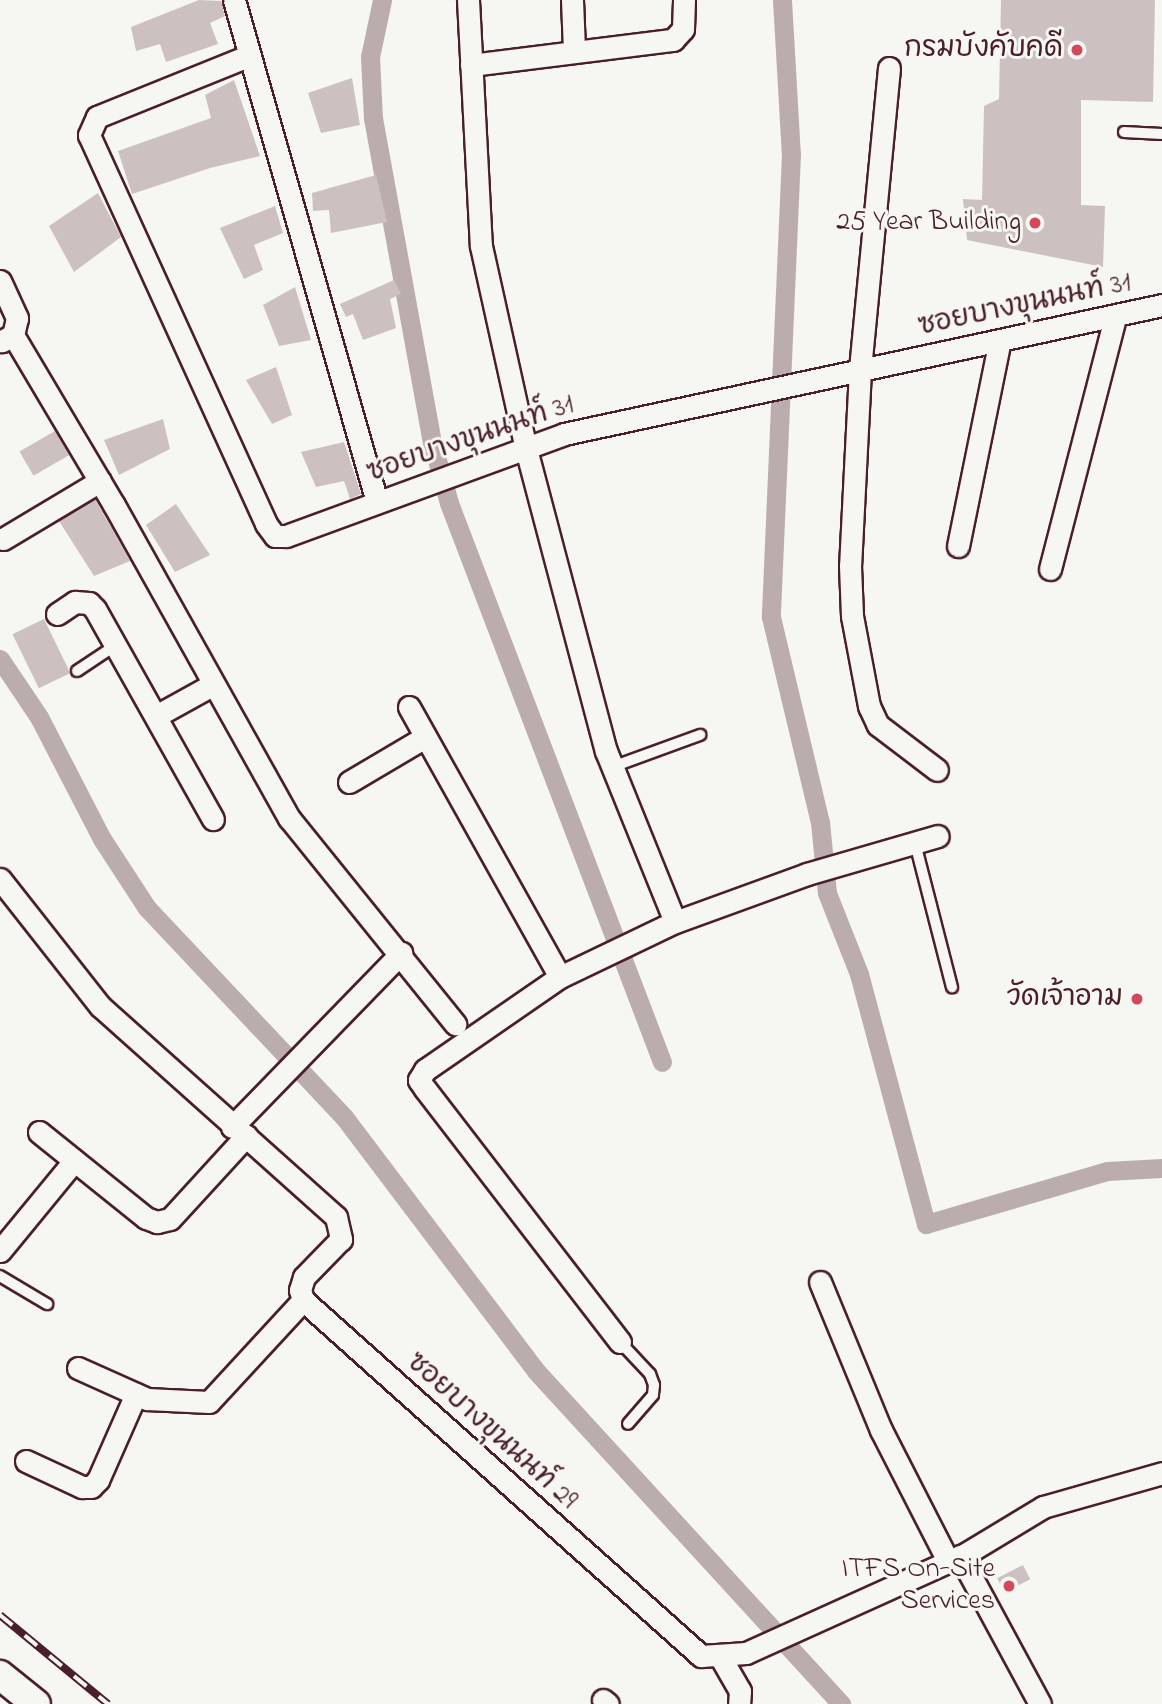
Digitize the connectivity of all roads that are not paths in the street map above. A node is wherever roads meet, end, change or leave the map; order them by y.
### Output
1 (234, 0) edge
2 (468, 0) edge
3 (572, 0) edge
4 (684, 0) edge
5 (575, 50) junction
6 (248, 56) junction
7 (471, 65) junction
8 (889, 68) dead end
9 (1124, 132) dead end
10 (1162, 134) edge
11 (0, 281) edge
12 (1162, 305) edge
13 (1115, 317) junction
14 (6, 339) edge
15 (1000, 341) junction
16 (860, 370) junction
17 (525, 446) junction
18 (100, 481) junction
19 (377, 502) junction
20 (3, 539) dead end
21 (958, 545) dead end
22 (1050, 569) dead end
23 (57, 614) dead end
24 (116, 645) junction
25 (77, 671) dead end
26 (212, 685) junction
27 (409, 707) dead end
28 (156, 716) junction
29 (700, 735) dead end
30 (425, 737) junction
31 (612, 767) junction
32 (937, 770) dead end
33 (349, 782) dead end
34 (213, 819) dead end
35 (939, 836) dead end
36 (915, 843) junction
37 (0, 878) edge
38 (675, 922) junction
39 (401, 953) junction
40 (561, 977) junction
41 (951, 987) dead end
42 (455, 1024) dead end
43 (239, 1131) junction
44 (39, 1132) dead end
45 (74, 1161) junction
46 (0, 1251) edge
47 (0, 1276) edge
48 (820, 1282) dead end
49 (303, 1300) junction
50 (47, 1304) dead end
51 (620, 1342) joint
52 (78, 1368) dead end
53 (136, 1394) junction
54 (628, 1424) dead end
55 (26, 1461) dead end
56 (1162, 1474) edge
57 (954, 1558) junction
58 (721, 1658) junction
59 (0, 1675) edge
60 (36, 1704) edge
61 (739, 1704) edge
62 (1040, 1704) edge

1 - 6 street
2 - 7 street
3 - 5 street
4 - 5 street
5 - 7 street
6 - 19 street
6 - 19 street, ซอยบางขุนนนท์ 31
7 - 17 street
8 - 16 street
9 - 10 lane
11 - 14 street
12 - 13 street, ซอยบางขุนนนท์ 31
13 - 15 street, ซอยบางขุนนนท์ 31
13 - 22 street
14 - 18 street
15 - 16 street, ซอยบางขุนนนท์ 31
15 - 21 street
16 - 17 street, ซอยบางขุนนนท์ 31
16 - 32 street
17 - 19 street, ซอยบางขุนนนท์ 31
17 - 31 street
18 - 20 street
18 - 26 street
23 - 24 street
24 - 25 lane
24 - 28 street
26 - 28 street
26 - 39 street
27 - 30 street
28 - 34 street
29 - 31 lane
30 - 33 street
30 - 40 street
31 - 38 street
35 - 36 street
36 - 38 street
36 - 41 lane
37 - 43 street
38 - 40 street
39 - 42 street
39 - 43 street
40 - 51 street
43 - 45 street
43 - 49 street
44 - 45 street
45 - 46 street
47 - 50 lane
48 - 57 street
49 - 53 street
49 - 58 street, ซอยบางขุนนนท์ 29
51 - 54 lane
52 - 53 street
53 - 55 street
56 - 57 street
57 - 58 street
57 - 62 street
58 - 61 street
59 - 60 main road

